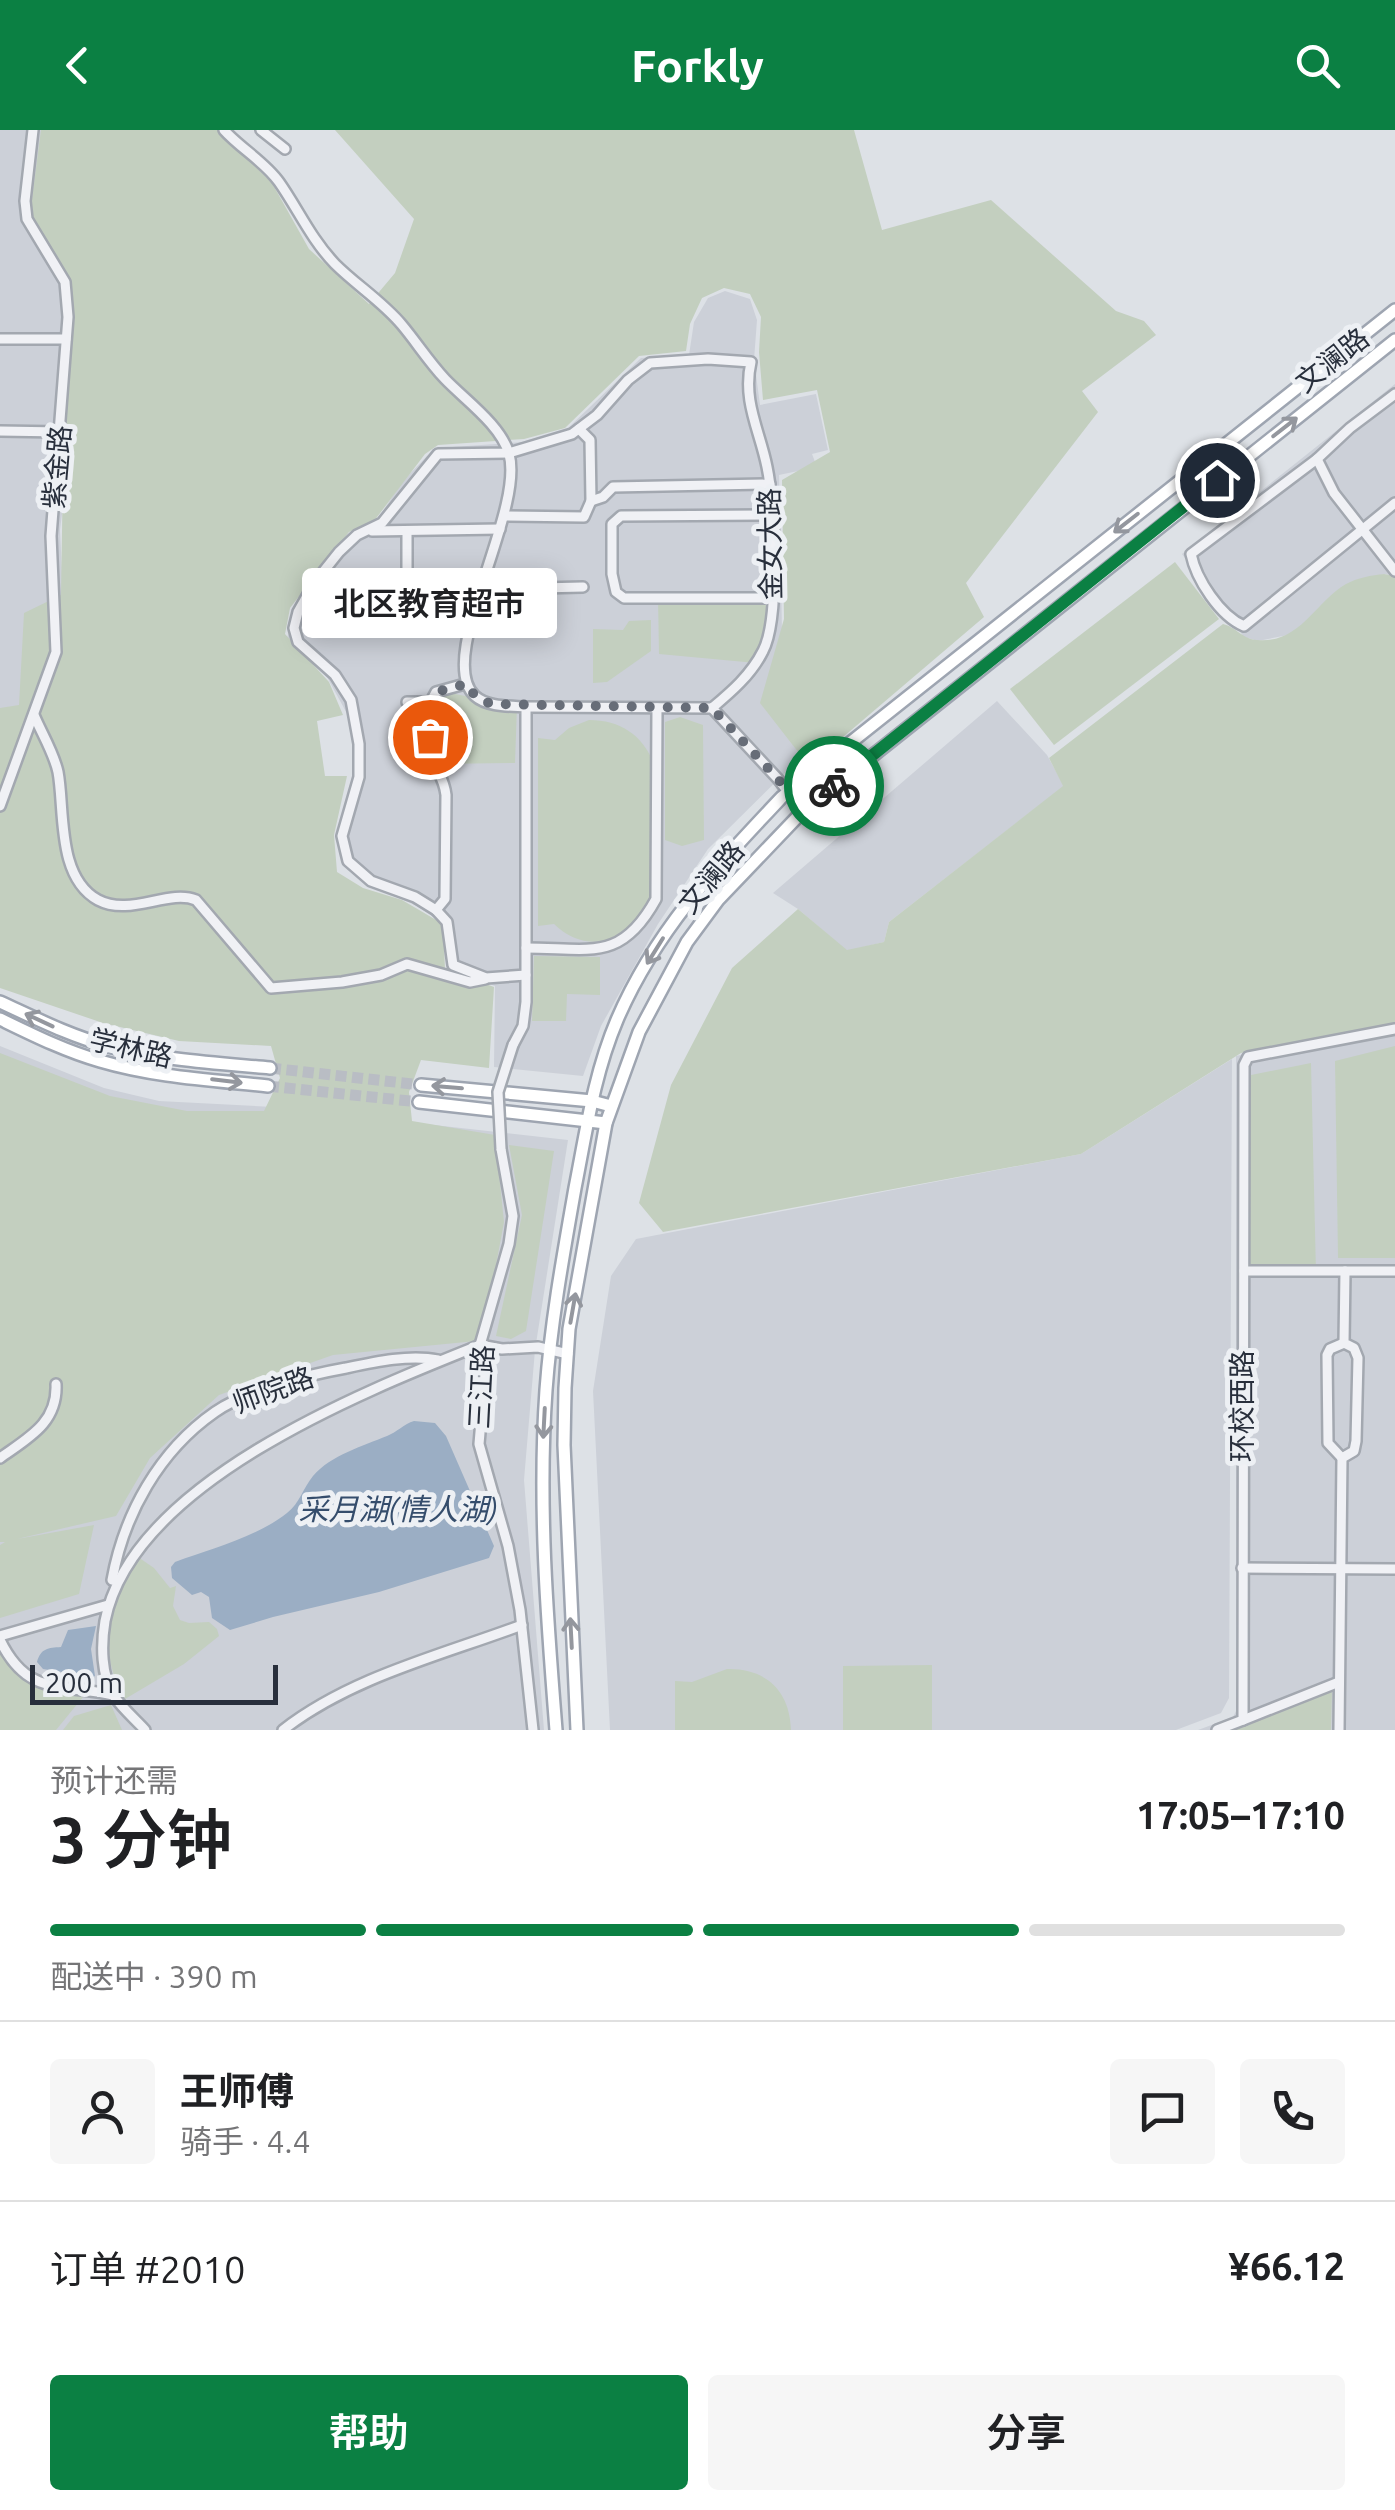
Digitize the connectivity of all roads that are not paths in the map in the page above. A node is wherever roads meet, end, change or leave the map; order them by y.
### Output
1 (33, 130) edge
2 (224, 130) edge
3 (262, 130) edge
4 (285, 148) dead end
5 (374, 278) dead end
6 (365, 291) junction
7 (1395, 310) edge
8 (0, 339) edge
9 (66, 339) junction
10 (1395, 340) edge
11 (1395, 394) edge
12 (578, 429) junction
13 (0, 431) edge
14 (60, 432) junction
15 (509, 453) junction
16 (1317, 459) junction
17 (770, 484) junction
18 (591, 501) junction
19 (1395, 503) edge
20 (772, 515) junction
21 (504, 516) junction
22 (500, 529) junction
23 (1363, 530) junction
24 (364, 532) junction
25 (408, 532) junction
26 (1395, 571) edge
27 (583, 587) dead end
28 (478, 597) junction
29 (772, 598) junction
30 (466, 684) junction
31 (407, 702) dead end
32 (429, 702) junction
33 (526, 707) junction
34 (656, 708) junction
35 (712, 708) junction
36 (34, 714) junction
37 (787, 794) junction
38 (0, 806) edge
39 (802, 811) junction
40 (436, 910) junction
41 (526, 948) junction
42 (526, 975) junction
43 (486, 978) junction
44 (0, 1002) edge
45 (0, 1019) edge
46 (1395, 1029) edge
47 (270, 1068) tunnel mouth
48 (420, 1085) tunnel mouth
49 (268, 1086) tunnel mouth
50 (498, 1092) junction
51 (592, 1101) junction
52 (419, 1102) tunnel mouth
53 (611, 1106) junction
54 (498, 1110) junction
55 (588, 1119) junction
56 (606, 1123) junction
57 (1244, 1271) junction
58 (1345, 1271) junction
59 (1395, 1271) edge
60 (1344, 1343) junction
61 (480, 1346) junction
62 (549, 1351) junction
63 (568, 1354) junction
64 (441, 1361) junction
65 (56, 1384) dead end
66 (0, 1458) edge
67 (1342, 1458) junction
68 (1242, 1568) junction
69 (1395, 1569) edge
70 (1341, 1570) junction
71 (108, 1607) junction
72 (522, 1624) junction
73 (0, 1638) edge
74 (1339, 1682) junction
75 (114, 1695) junction
76 (1243, 1720) junction
77 (1229, 1728) edge
78 (145, 1730) edge
79 (283, 1730) edge
80 (533, 1730) edge
81 (556, 1730) edge
82 (577, 1730) edge
83 (1217, 1730) edge
84 (1338, 1730) edge

1 - 9 street, 紫金路
2 - 6 street
3 - 4 street
5 - 6 street
6 - 15 street
7 -> 37 main road, 文澜路
8 - 9 street
9 - 14 street, 紫金路
39 -> 10 main road, 文澜路
11 - 16 street
12 - 15 street
12 - 17 street, 金女大路
12 - 18 street
13 - 14 street
14 - 36 street, 紫金路
15 - 21 street
15 - 24 street
16 - 23 street
16 - 23 street
17 - 18 street
17 - 20 street, 金女大路
18 - 21 street
19 - 23 street
20 - 29 street, 金女大路
20 - 29 street
21 - 22 street
22 - 25 street
22 - 28 street
23 - 26 street
24 - 25 street
24 - 40 street
25 - 28 street
27 - 28 street
28 - 30 street
29 - 35 street, 金女大路
30 - 32 street
30 - 33 street
31 - 32 street
32 - 40 street
33 - 34 street
33 - 41 street, 三江路
34 - 35 street
34 - 41 street
35 - 37 street
36 - 38 street, 紫金路
36 - 43 street
37 - 39 street
37 -> 51 main road, 文澜路
39 - 53 main road, 文澜路
40 - 43 street
41 - 42 street, 三江路
42 - 43 street
42 - 50 street, 三江路, bridge
47 -> 44 main road, 学林路
45 -> 49 main road, 学林路
46 - 57 street, 环校西路
50 -> 48 main road
50 - 51 main road
50 - 54 street, 三江路, bridge
51 - 53 main road
51 - 55 main road, 文澜路
52 - 54 main road
53 - 56 main road, 文澜路
54 - 55 main road
54 - 61 street, 三江路, bridge
55 - 56 main road
55 - 62 main road, 文澜路
63 -> 56 main road, 文澜路
57 - 58 street
57 - 68 street, 环校西路
58 - 59 street
58 - 60 street
60 - 67 street
60 - 67 street
61 - 62 street, 师院路
61 - 64 street, 师院路
61 - 72 street, 三江路
62 - 63 street, 师院路
62 -> 81 main road, 文澜路
82 -> 63 main road, 文澜路
64 - 71 street, 师院路
64 - 71 street, 师院路
65 - 66 street
67 - 70 street
68 - 70 street
68 - 76 street, 环校西路
69 - 70 street
70 - 74 street
71 - 73 street
71 - 75 street, 师院路
72 - 79 street
72 - 80 street, 三江路
73 - 75 street
74 - 76 street
74 - 84 street
75 - 78 street, 师院路
76 - 77 street
77 - 83 street

